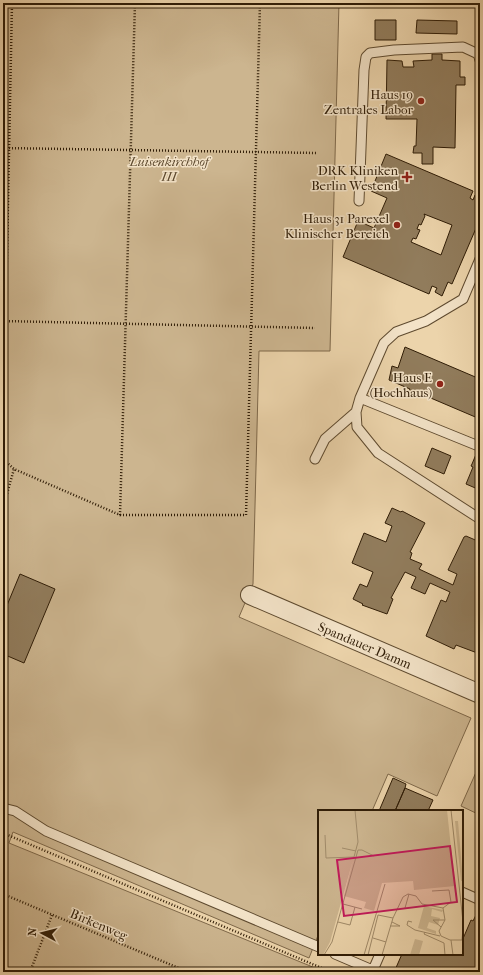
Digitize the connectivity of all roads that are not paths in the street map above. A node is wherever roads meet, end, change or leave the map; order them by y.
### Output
1 (480, 60) edge
2 (358, 201) dead end
3 (480, 259) edge
4 (360, 398) junction
5 (356, 412) junction
6 (476, 446) dead end
7 (315, 459) dead end
8 (480, 519) edge
9 (250, 595) dead end
10 (480, 694) edge
11 (3, 808) edge
12 (463, 892) edge
13 (480, 900) edge
14 (318, 947) edge
15 (337, 955) edge
16 (380, 955) edge
17 (375, 971) edge

1 - 2 lane
3 - 4 lane
4 - 5 lane
4 - 6 lane
5 - 7 lane
5 - 8 lane
9 - 10 street, Spandauer Damm
11 - 14 lane
12 - 13 lane
15 - 17 lane
16 - 17 lane

